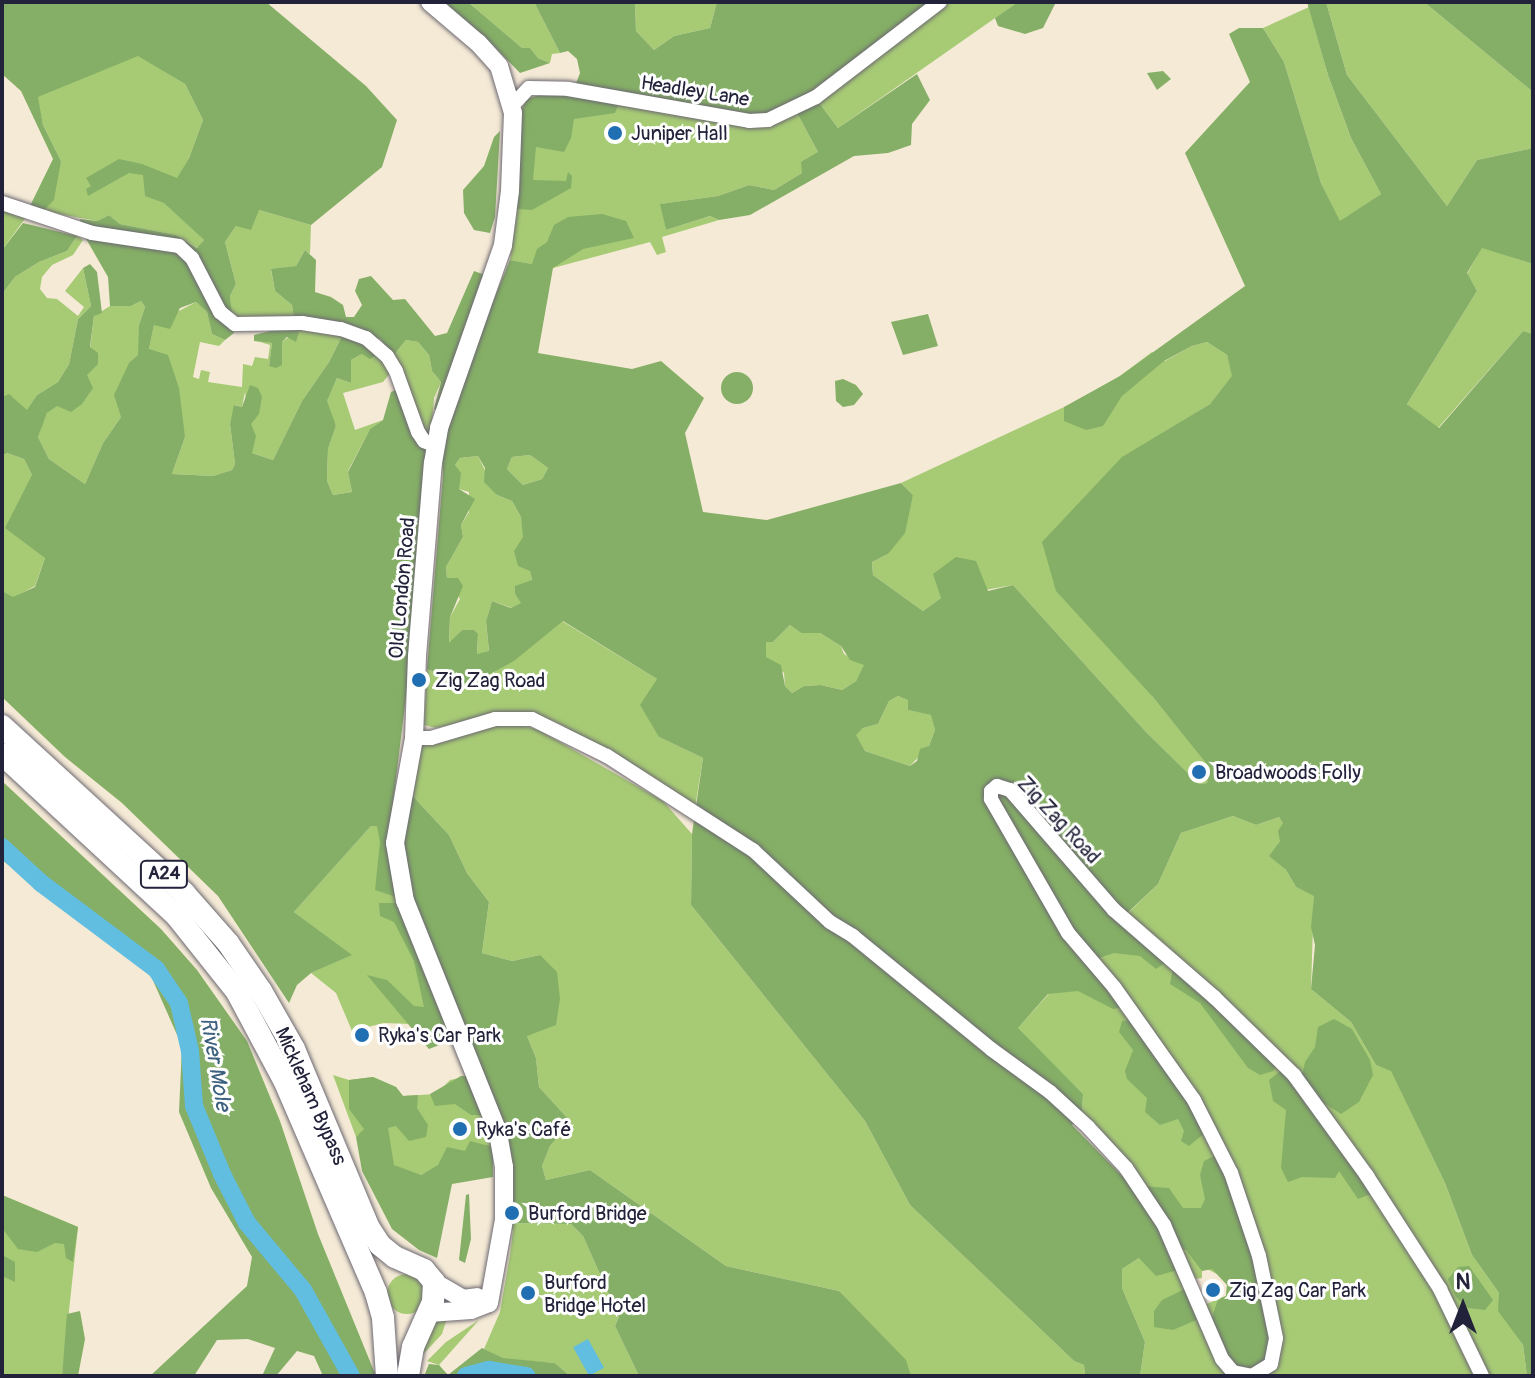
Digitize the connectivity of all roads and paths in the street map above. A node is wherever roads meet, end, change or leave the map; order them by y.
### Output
1 (430, 2) edge
2 (940, 2) edge
3 (511, 107) junction
4 (2, 203) edge
5 (436, 446) junction
6 (2, 726) edge
7 (414, 738) junction
8 (2, 754) edge
9 (408, 1265) junction
10 (434, 1282) junction
11 (493, 1282) junction
12 (376, 1293) junction
13 (427, 1316) junction
14 (383, 1318) junction
15 (387, 1376) edge
16 (408, 1376) edge
17 (1252, 1376) edge
18 (1482, 1376) edge

1 - 3 main road, Old London Road
2 - 3 street, Headley Lane
3 - 5 main road, Old London Road
4 - 5 street
5 - 7 main road, Old London Road
6 - 9 highway, Mickleham Bypass / A24
7 - 11 main road, Old London Road
7 - 17 street, Zig Zag Road
8 - 12 highway, Mickleham Bypass / A24
9 - 10 highway
9 - 12 highway
10 - 11 main road
10 - 13 highway
11 - 13 main road
12 - 14 highway
13 - 14 highway
13 - 16 highway
14 - 15 highway
17 - 18 street, Zig Zag Road

